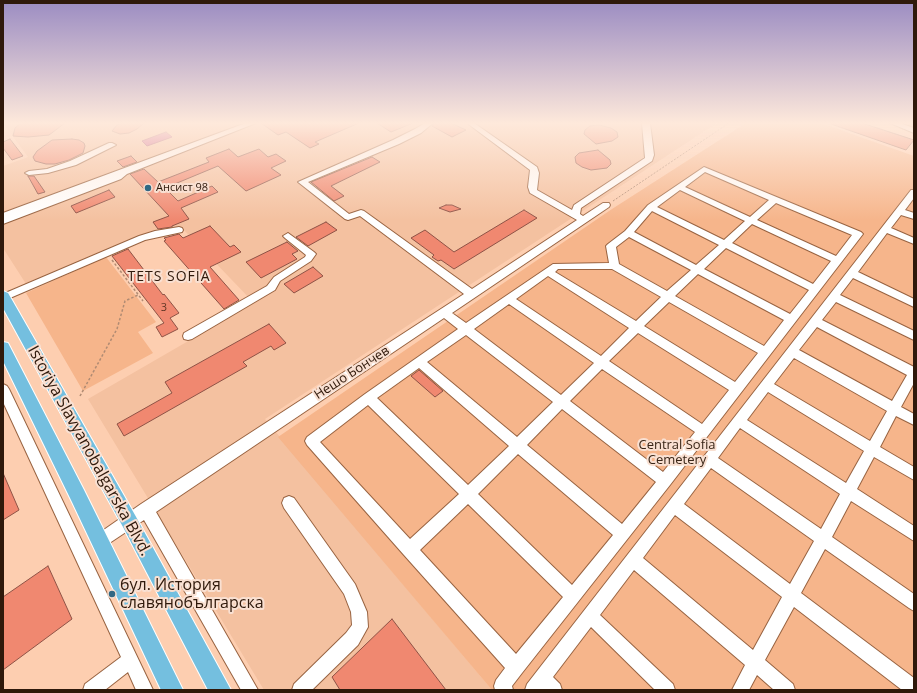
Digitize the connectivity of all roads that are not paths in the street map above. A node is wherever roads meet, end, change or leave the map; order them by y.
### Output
1 (90, 155) edge
2 (168, 155) edge
3 (365, 155) edge
4 (515, 155) edge
5 (649, 155) edge
6 (124, 172) junction
7 (29, 173) dead end
8 (679, 187) junction
9 (914, 192) edge
10 (775, 199) junction
11 (606, 205) road end
12 (651, 207) junction
13 (899, 211) junction
14 (3, 216) edge
15 (914, 216) edge
16 (579, 218) junction
17 (3, 220) edge
18 (751, 221) junction
19 (884, 229) junction
20 (179, 230) dead end
21 (628, 233) junction
22 (288, 236) dead end
23 (914, 241) edge
24 (725, 244) junction
25 (837, 260) junction
26 (614, 266) junction
27 (696, 270) junction
28 (548, 272) junction
29 (851, 273) junction
30 (815, 289) junction
31 (471, 294) junction
32 (668, 296) junction
33 (834, 296) junction
34 (3, 297) edge
35 (509, 299) junction
36 (914, 302) edge
37 (444, 312) junction
38 (791, 319) junction
39 (814, 321) junction
40 (637, 328) junction
41 (465, 329) junction
42 (188, 336) dead end
43 (914, 336) edge
44 (3, 347) edge
45 (766, 352) junction
46 (791, 352) junction
47 (419, 362) junction
48 (602, 362) junction
49 (914, 373) edge
50 (766, 385) junction
51 (3, 389) edge
52 (736, 389) junction
53 (369, 398) junction
54 (561, 403) junction
55 (894, 409) junction
56 (914, 420) edge
57 (739, 421) junction
58 (703, 432) junction
59 (518, 446) junction
60 (872, 449) junction
61 (709, 459) junction
62 (914, 474) edge
63 (665, 480) junction
64 (848, 492) junction
65 (469, 494) junction
66 (290, 503) dead end
67 (674, 505) junction
68 (146, 510) junction
69 (129, 521) junction
70 (623, 534) junction
71 (914, 534) edge
72 (822, 539) junction
73 (100, 541) junction
74 (409, 550) junction
75 (633, 559) junction
76 (792, 595) junction
77 (573, 596) junction
78 (914, 603) edge
79 (590, 616) junction
80 (131, 659) junction
81 (755, 662) junction
82 (516, 667) junction
83 (538, 684) edge
84 (95, 689) edge
85 (914, 689) edge
86 (145, 690) edge
87 (172, 690) edge
88 (220, 690) edge
89 (250, 690) edge
90 (300, 690) edge
91 (505, 690) edge
92 (554, 690) edge
93 (667, 690) edge
94 (740, 690) edge
95 (787, 690) edge

1 - 7 street
2 - 6 street
3 - 31 street
4 - 16 street
5 - 16 street
6 - 14 street
6 - 17 street
8 - 10 street
8 - 12 street
8 - 18 street
9 - 13 street
10 - 18 street
10 - 25 street
11 - 16 street, Нешо Бончев
12 - 21 street
12 - 24 street
13 - 15 street
13 - 19 street
16 - 31 street, Нешо Бончев
18 - 24 street
18 - 25 street
19 - 23 street
19 - 29 street
20 - 34 street
21 - 26 street
21 - 27 street
22 - 42 street
24 - 27 street
24 - 30 street
25 - 30 street
26 - 28 street
26 - 32 street
27 - 32 street
27 - 38 street
28 - 35 street
28 - 40 street
29 - 33 street
29 - 36 street
30 - 38 street
31 - 37 street, Нешо Бончев
32 - 40 street
32 - 45 street
33 - 39 street
33 - 43 street
34 - 69 main road, Istoriya Slavyanobalgarska Blvd.
35 - 41 street
35 - 48 street
37 - 41 street
37 - 68 street, Нешо Бончев
38 - 45 street
39 - 46 street
39 - 49 street
40 - 48 street
40 - 52 street
41 - 47 street
41 - 54 street
44 - 73 main road, Istoriya Slavyanobalgarska Blvd.
45 - 52 street
46 - 50 street
46 - 55 street
47 - 53 street
47 - 59 street
48 - 54 street
48 - 58 street
49 - 55 street
50 - 57 street
50 - 60 street
51 - 80 street
52 - 58 street
53 - 65 street
53 - 74 street
54 - 59 street
54 - 63 street
55 - 56 street
55 - 60 street
57 - 61 street
57 - 64 street
58 - 63 street
59 - 65 street
59 - 70 street
60 - 62 street
60 - 64 street
61 - 67 street
61 - 72 street
63 - 70 street
64 - 71 street
64 - 72 street
65 - 74 street
65 - 77 street
66 - 90 street
67 - 75 street
67 - 76 street
68 - 69 street, Нешо Бончев
68 - 89 street, Istoriya Slavyanobalgarska Blvd.
69 - 73 street, Нешо Бончев
69 - 88 main road, Istoriya Slavyanobalgarska Blvd.
70 - 77 street
72 - 76 street
72 - 78 street
73 - 87 main road, Istoriya Slavyanobalgarska Blvd.
74 - 82 street
75 - 79 street
75 - 81 street
76 - 81 street
76 - 85 street
77 - 82 street
79 - 83 street
79 - 93 street
80 - 84 street
80 - 86 street
81 - 94 street
81 - 95 street
82 - 91 street
83 - 92 street

